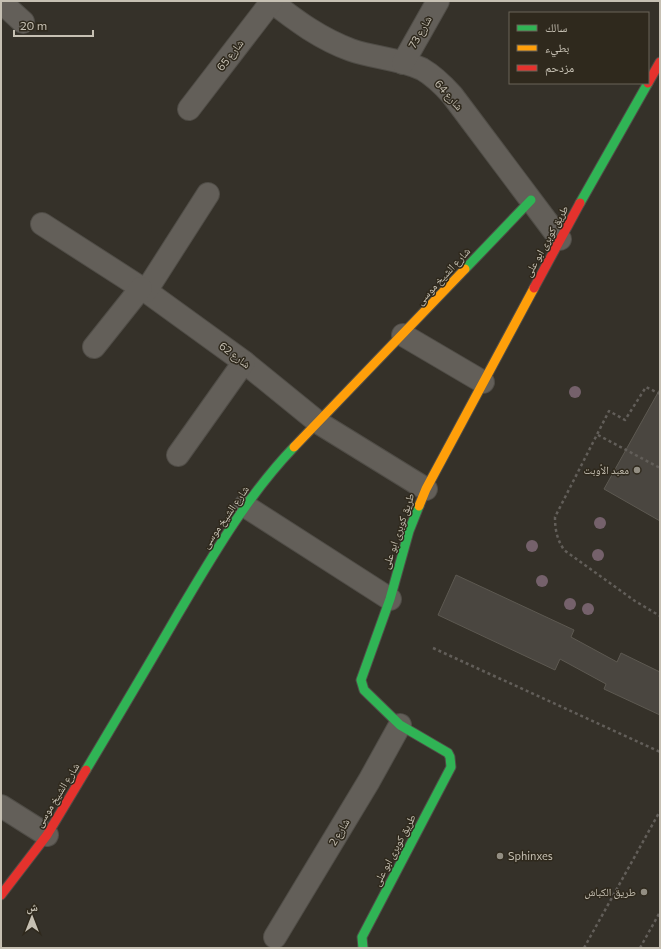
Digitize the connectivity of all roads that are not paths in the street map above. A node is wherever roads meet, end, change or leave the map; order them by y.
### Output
1 (272, 1) edge
2 (438, 1) edge
3 (1, 2) edge
4 (23, 22) dead end
5 (660, 62) edge
6 (403, 63) junction
7 (649, 81) edge
8 (647, 84) edge
9 (189, 110) dead end
10 (208, 194) dead end
11 (530, 200) junction
12 (42, 224) dead end
13 (560, 239) junction
14 (143, 289) junction
15 (403, 335) junction
16 (94, 347) dead end
17 (244, 362) junction
18 (483, 382) junction
19 (319, 423) junction
20 (178, 455) dead end
21 (426, 490) junction
22 (245, 506) junction
23 (390, 599) junction
24 (400, 725) junction
25 (1, 806) edge
26 (46, 836) junction
27 (1, 896) edge
28 (275, 937) dead end
29 (363, 948) edge

1 - 6 street, شارع 64
1 - 9 street, شارع 65
2 - 6 street, شارع 73
3 - 4 street
5 - 7 street, طريق كوبرى ابو على
6 - 11 street, شارع 64
8 - 13 street, طريق كوبرى ابو على
10 - 14 street
11 - 13 street, شارع 64
11 - 15 street, شارع الشيخ موسى
12 - 14 street, شارع 62
13 - 18 street, طريق كوبرى ابو على
14 - 16 street
14 - 17 street, شارع 62
15 - 18 street
15 - 19 street, شارع الشيخ موسى
17 - 19 street, شارع 62
17 - 20 street
18 - 21 street, طريق كوبرى ابو على
19 - 21 street, شارع 62
19 - 22 street, شارع الشيخ موسى
21 - 23 street, طريق كوبرى ابو على
22 - 23 street
22 - 26 street, شارع الشيخ موسى
23 - 24 street, طريق كوبرى ابو على
24 - 28 street, شارع 2
24 - 29 street, طريق كوبرى ابو على
25 - 26 street
26 - 27 street, شارع الشيخ موسى

